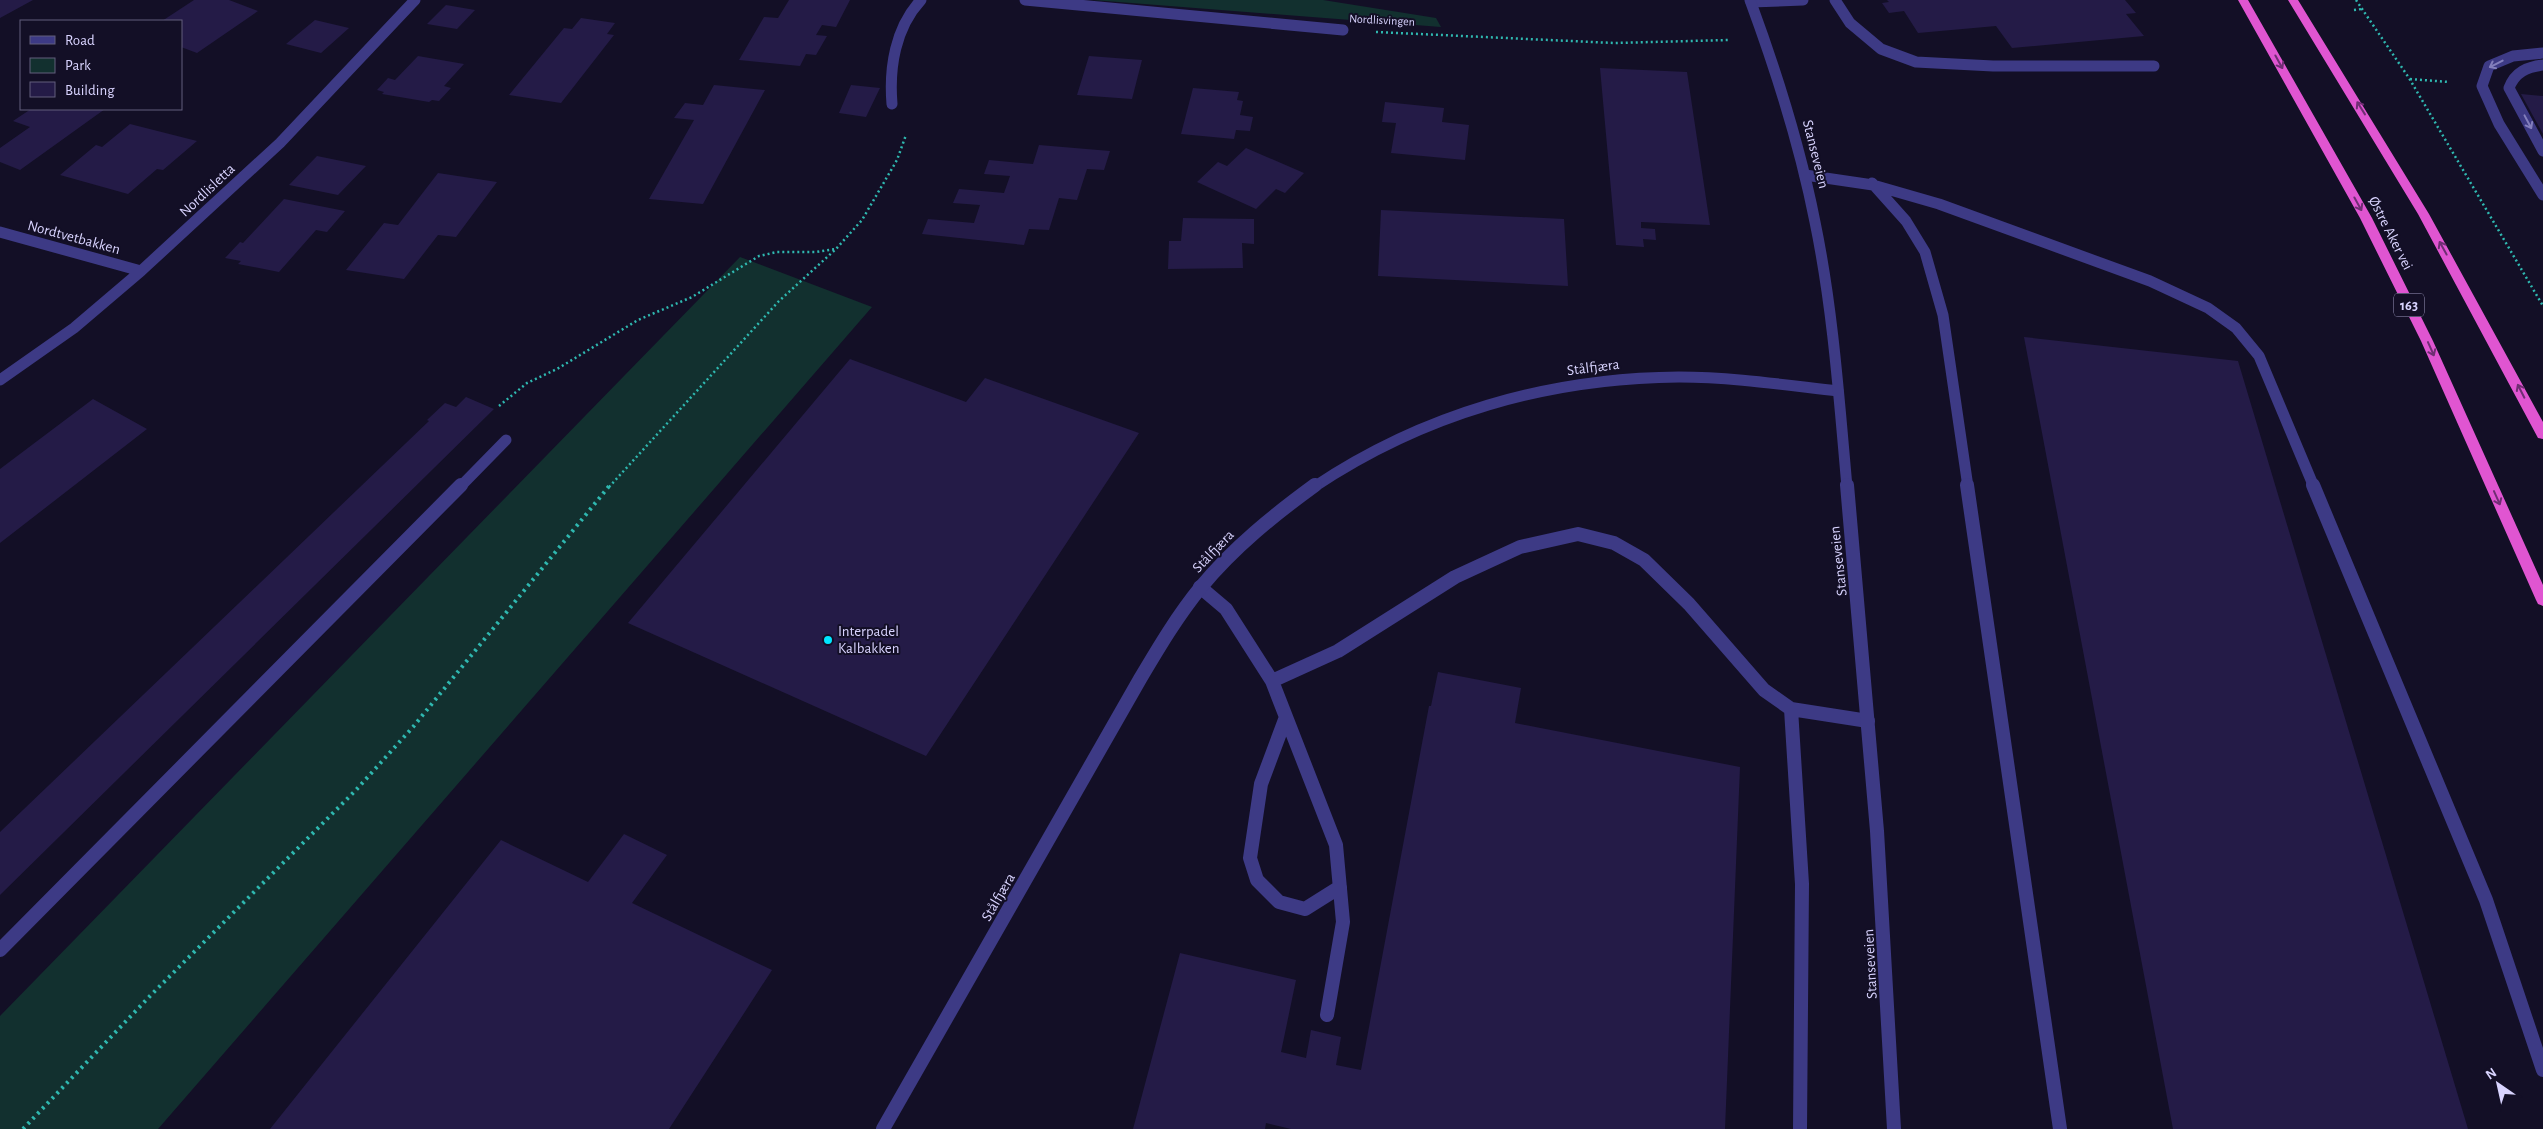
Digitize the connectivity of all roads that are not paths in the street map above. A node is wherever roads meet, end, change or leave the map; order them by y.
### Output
1 (416, 0) edge
2 (921, 0) edge
3 (1025, 0) edge
4 (1804, 0) edge
5 (1835, 0) edge
6 (2232, 0) edge
7 (2243, 0) edge
8 (2293, 0) edge
9 (1751, 1) edge
10 (2255, 19) junction
11 (1343, 30) road end
12 (2543, 53) edge
13 (2543, 65) edge
14 (2154, 66) dead end
15 (892, 104) road end
16 (2543, 151) edge
17 (1805, 174) junction
18 (1872, 183) junction
19 (2543, 195) edge
20 (0, 232) edge
21 (141, 271) junction
22 (0, 380) edge
23 (1838, 391) junction
24 (2543, 434) edge
25 (506, 440) road end
26 (1200, 587) junction
27 (2543, 600) edge
28 (1272, 681) junction
29 (1791, 709) junction
30 (1286, 717) junction
31 (1868, 721) junction
32 (1340, 886) junction
33 (0, 950) edge
34 (1327, 1015) dead end
35 (2543, 1070) edge
36 (883, 1129) edge
37 (1800, 1129) edge
38 (1894, 1129) edge
39 (2060, 1129) edge

1 - 21 street, Nordlisletta
2 - 15 street
3 - 11 street, Nordlisvingen
4 - 9 street
5 - 14 street
6 - 10 highway, 163
7 - 10 highway, Østre Aker vei / 163
24 -> 8 highway
9 - 17 street, Stanseveien
10 -> 27 highway, Østre Aker vei / 163
12 -> 19 street
13 -> 16 street
17 - 18 street
17 - 23 street, Stanseveien
18 - 35 street
18 - 39 street
20 - 21 street, Nordtvetbakken
21 - 22 street, Nordlisletta
23 - 26 street, Stålfjæra
23 - 31 street, Stanseveien
25 - 33 street
26 - 28 street
26 - 36 street, Stålfjæra
28 - 29 street
28 - 30 street
29 - 31 street
29 - 37 street
30 - 32 street
30 - 32 street
31 - 38 street, Stanseveien
32 - 34 street

